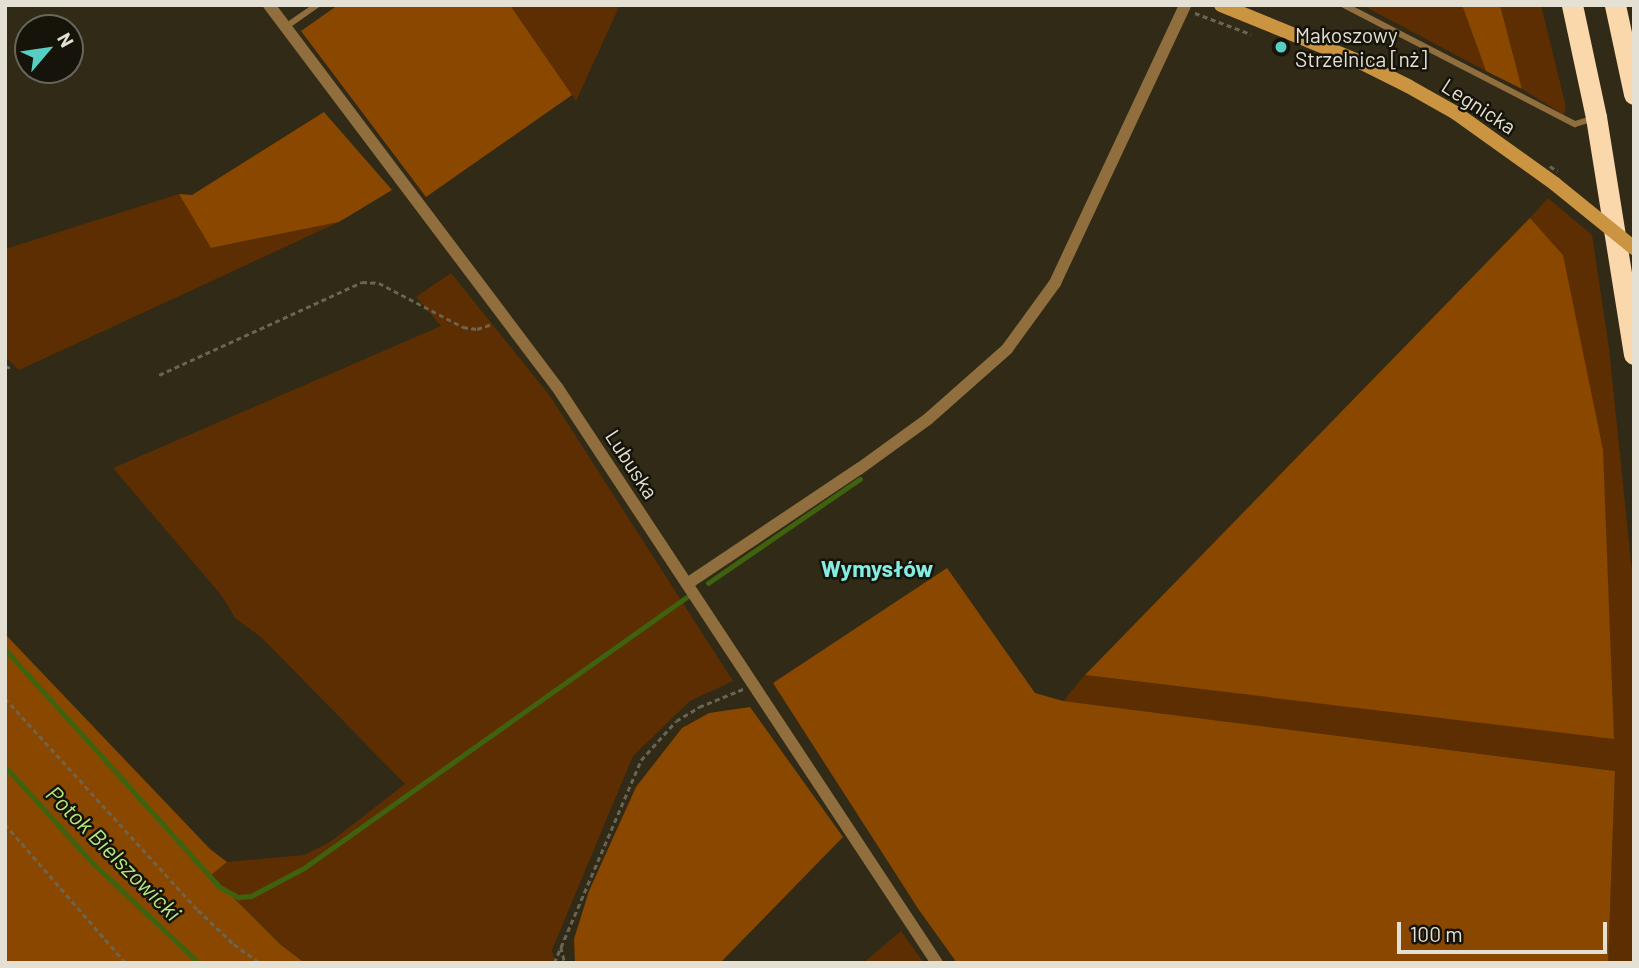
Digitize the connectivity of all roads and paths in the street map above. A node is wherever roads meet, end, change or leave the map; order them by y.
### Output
1 (269, 5) edge
2 (317, 5) edge
3 (1221, 5) edge
4 (1344, 5) edge
5 (1572, 5) edge
6 (1615, 5) edge
7 (1184, 7) edge
8 (284, 28) junction
9 (1253, 34) dead end
10 (1634, 94) edge
11 (1596, 117) junction
12 (1634, 248) edge
13 (508, 319) junction
14 (1634, 354) edge
15 (5, 366) edge
16 (11, 368) dead end
17 (159, 375) dead end
18 (687, 584) junction
19 (752, 685) junction
20 (5, 698) edge
21 (5, 824) edge
22 (561, 947) junction
23 (126, 963) edge
24 (260, 963) edge
25 (554, 963) edge
26 (565, 963) edge
27 (937, 963) edge

1 - 8 street, Lubuska
2 - 8 lane
3 - 12 main road, Legnicka, bridge
4 - 11 lane
5 - 11 highway
6 - 10 highway
7 - 9 path
7 - 18 street
8 - 13 street, Lubuska
11 - 14 highway
13 - 17 path
13 - 18 street, Lubuska
15 - 16 path
18 - 19 street, Lubuska
19 - 22 path
19 - 27 street, Lubuska
20 - 24 path
21 - 23 path
22 - 25 path
22 - 26 path

